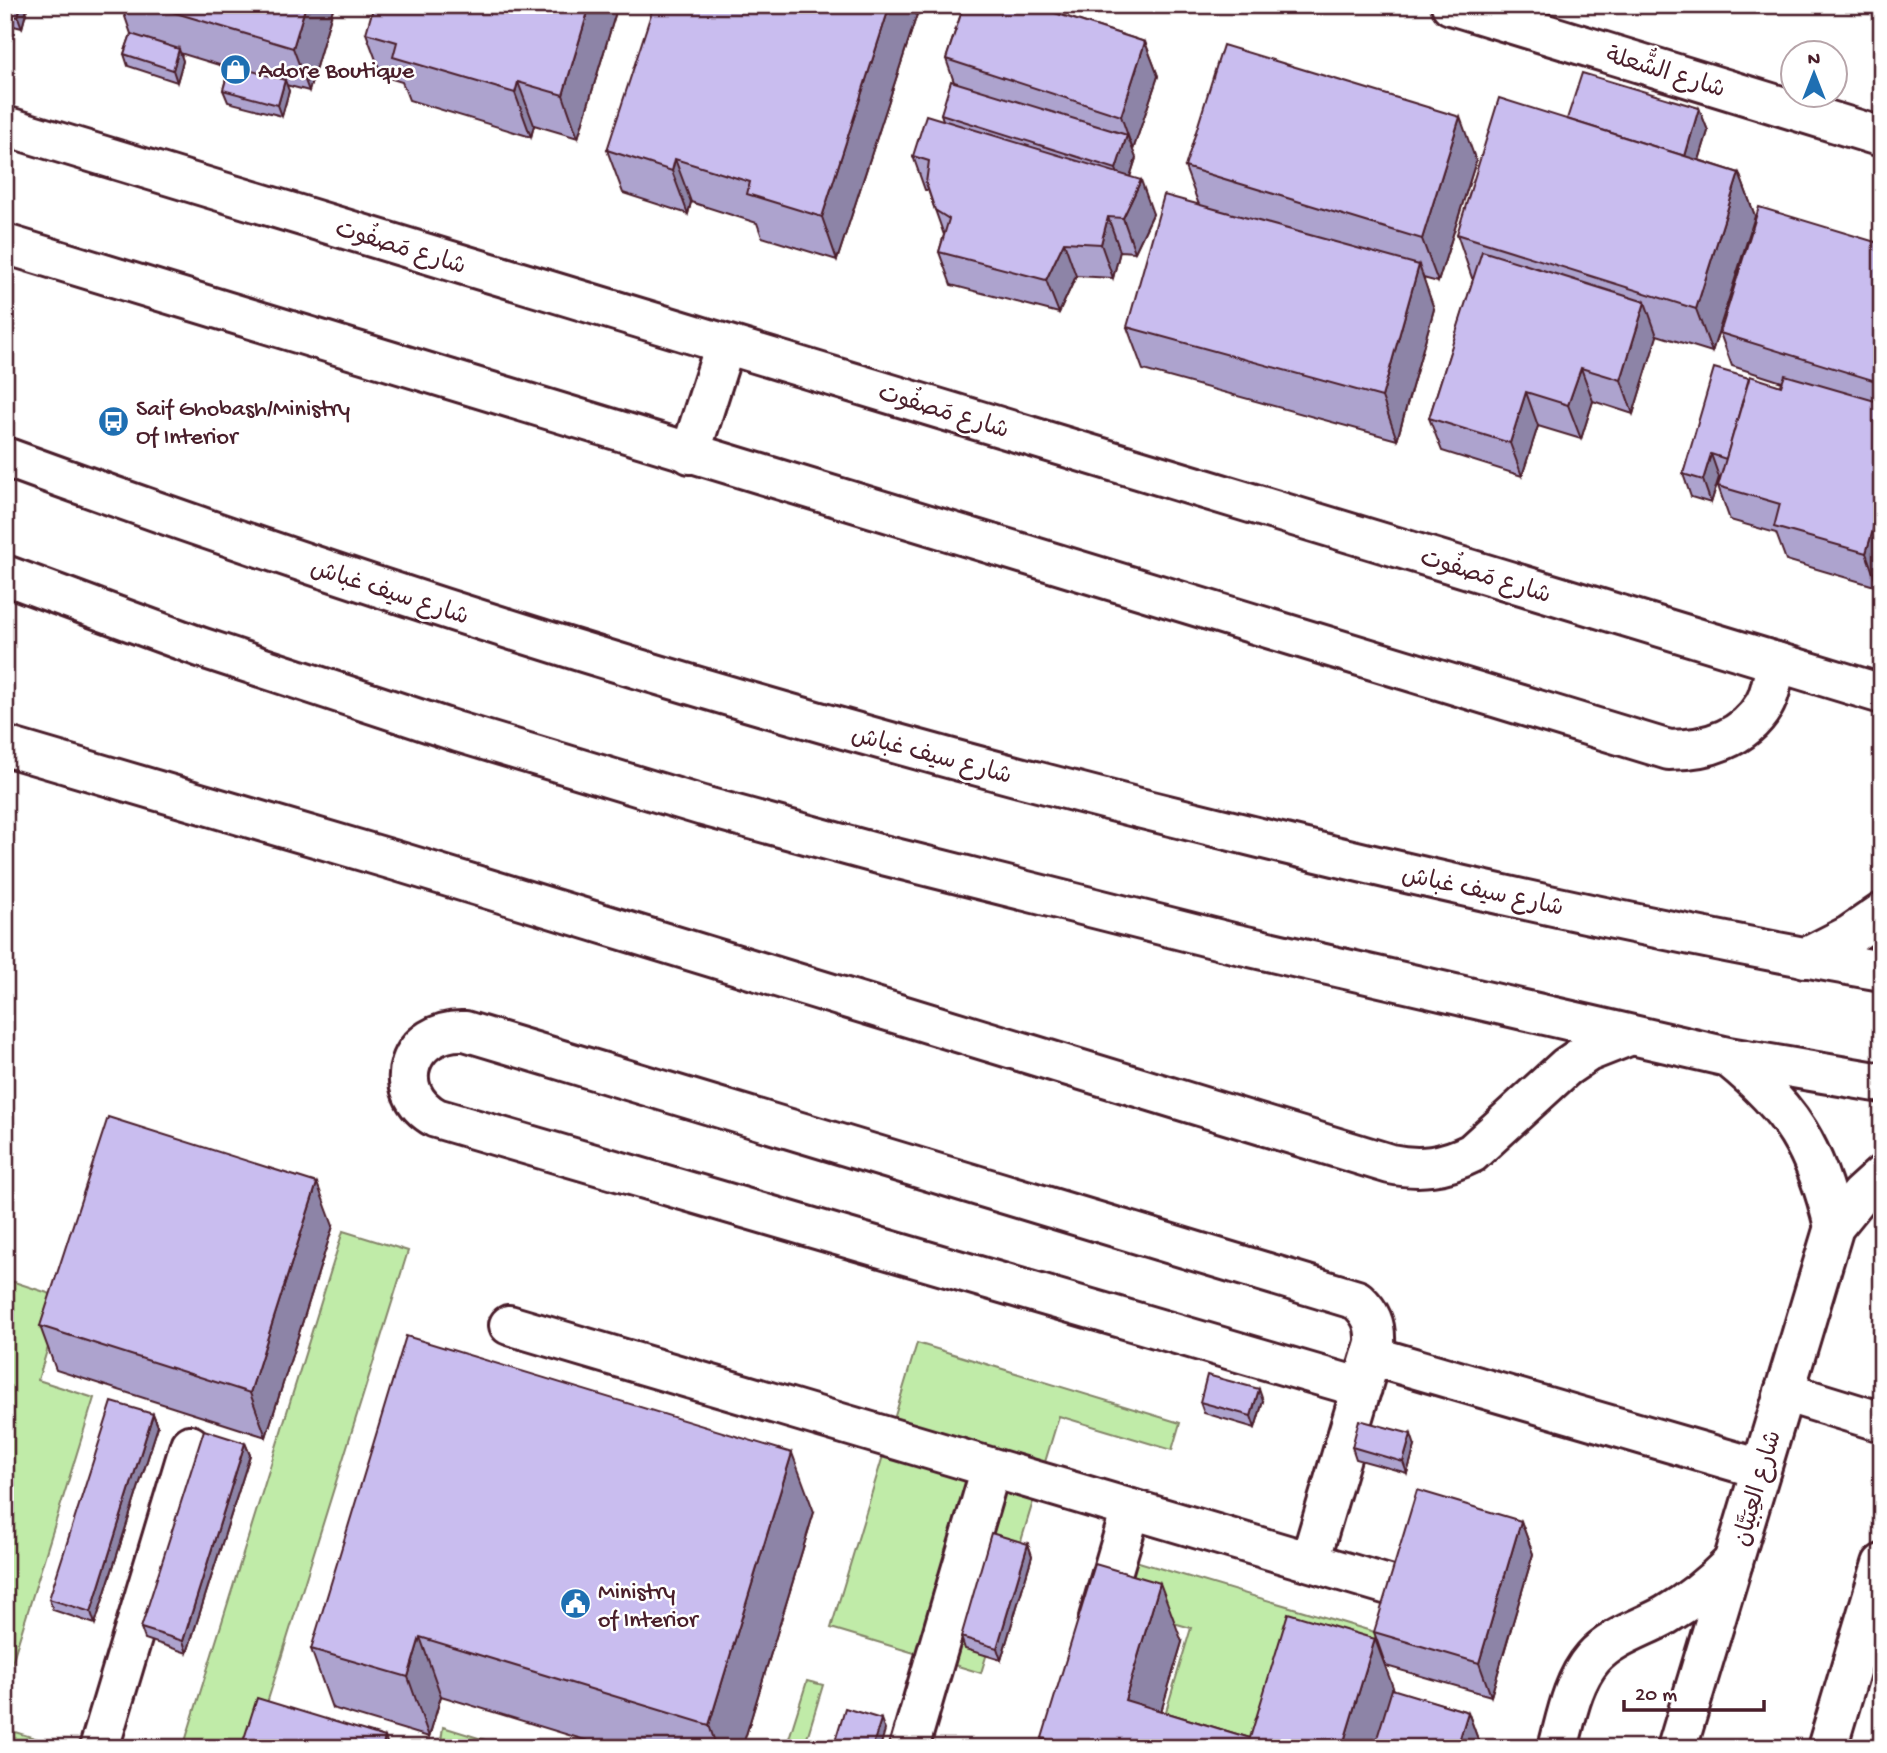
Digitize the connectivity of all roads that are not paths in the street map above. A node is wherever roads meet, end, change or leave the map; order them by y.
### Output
1 (1451, 5) edge
2 (5, 127) edge
3 (1882, 136) edge
4 (5, 244) edge
5 (725, 345) junction
6 (690, 454) junction
7 (5, 457) edge
8 (5, 575) edge
9 (1776, 662) junction
10 (1882, 694) edge
11 (5, 746) edge
12 (1882, 913) edge
13 (1805, 958) junction
14 (1882, 971) edge
15 (1631, 1035) junction
16 (1728, 1057) junction
17 (1882, 1083) edge
18 (1882, 1175) edge
19 (1834, 1227) junction
20 (509, 1325) dead end
21 (1367, 1372) junction
22 (1784, 1392) junction
23 (1882, 1422) edge
24 (190, 1445) dead end
25 (991, 1468) junction
26 (1761, 1469) junction
27 (1131, 1509) junction
28 (1310, 1561) junction
29 (1735, 1561) junction
30 (1882, 1564) edge
31 (1402, 1589) edge
32 (1089, 1655) edge
33 (913, 1747) edge
34 (99, 1748) edge
35 (1558, 1748) edge
36 (1677, 1748) edge
37 (1827, 1748) edge

1 - 3 street, شارع الشُّعلة
2 - 5 street, شارع مَصفُوت
4 - 6 street
5 - 6 street
5 - 9 street, شارع مَصفُوت
6 - 9 street
7 - 13 street, شارع سيف غباش
8 - 15 street
9 - 10 street, شارع مَصفُوت
11 - 15 street
12 - 13 street
13 - 14 street, شارع سيف غباش
15 - 16 street
16 - 17 street
16 - 19 street, شارع العِبَيَّان
18 - 19 street, شارع العِبَيَّان
19 - 22 street, شارع العِبَيَّان
20 - 25 street
21 - 21 street
21 - 26 street
21 - 28 street
22 - 23 street
22 - 26 street, شارع العِبَيَّان
24 - 34 street
25 - 27 street
25 - 33 street
26 - 29 street, شارع العِبَيَّان
27 - 28 street
27 - 32 street
28 - 31 street
29 - 35 street
29 - 36 street, شارع العِبَيَّان
30 - 37 street

